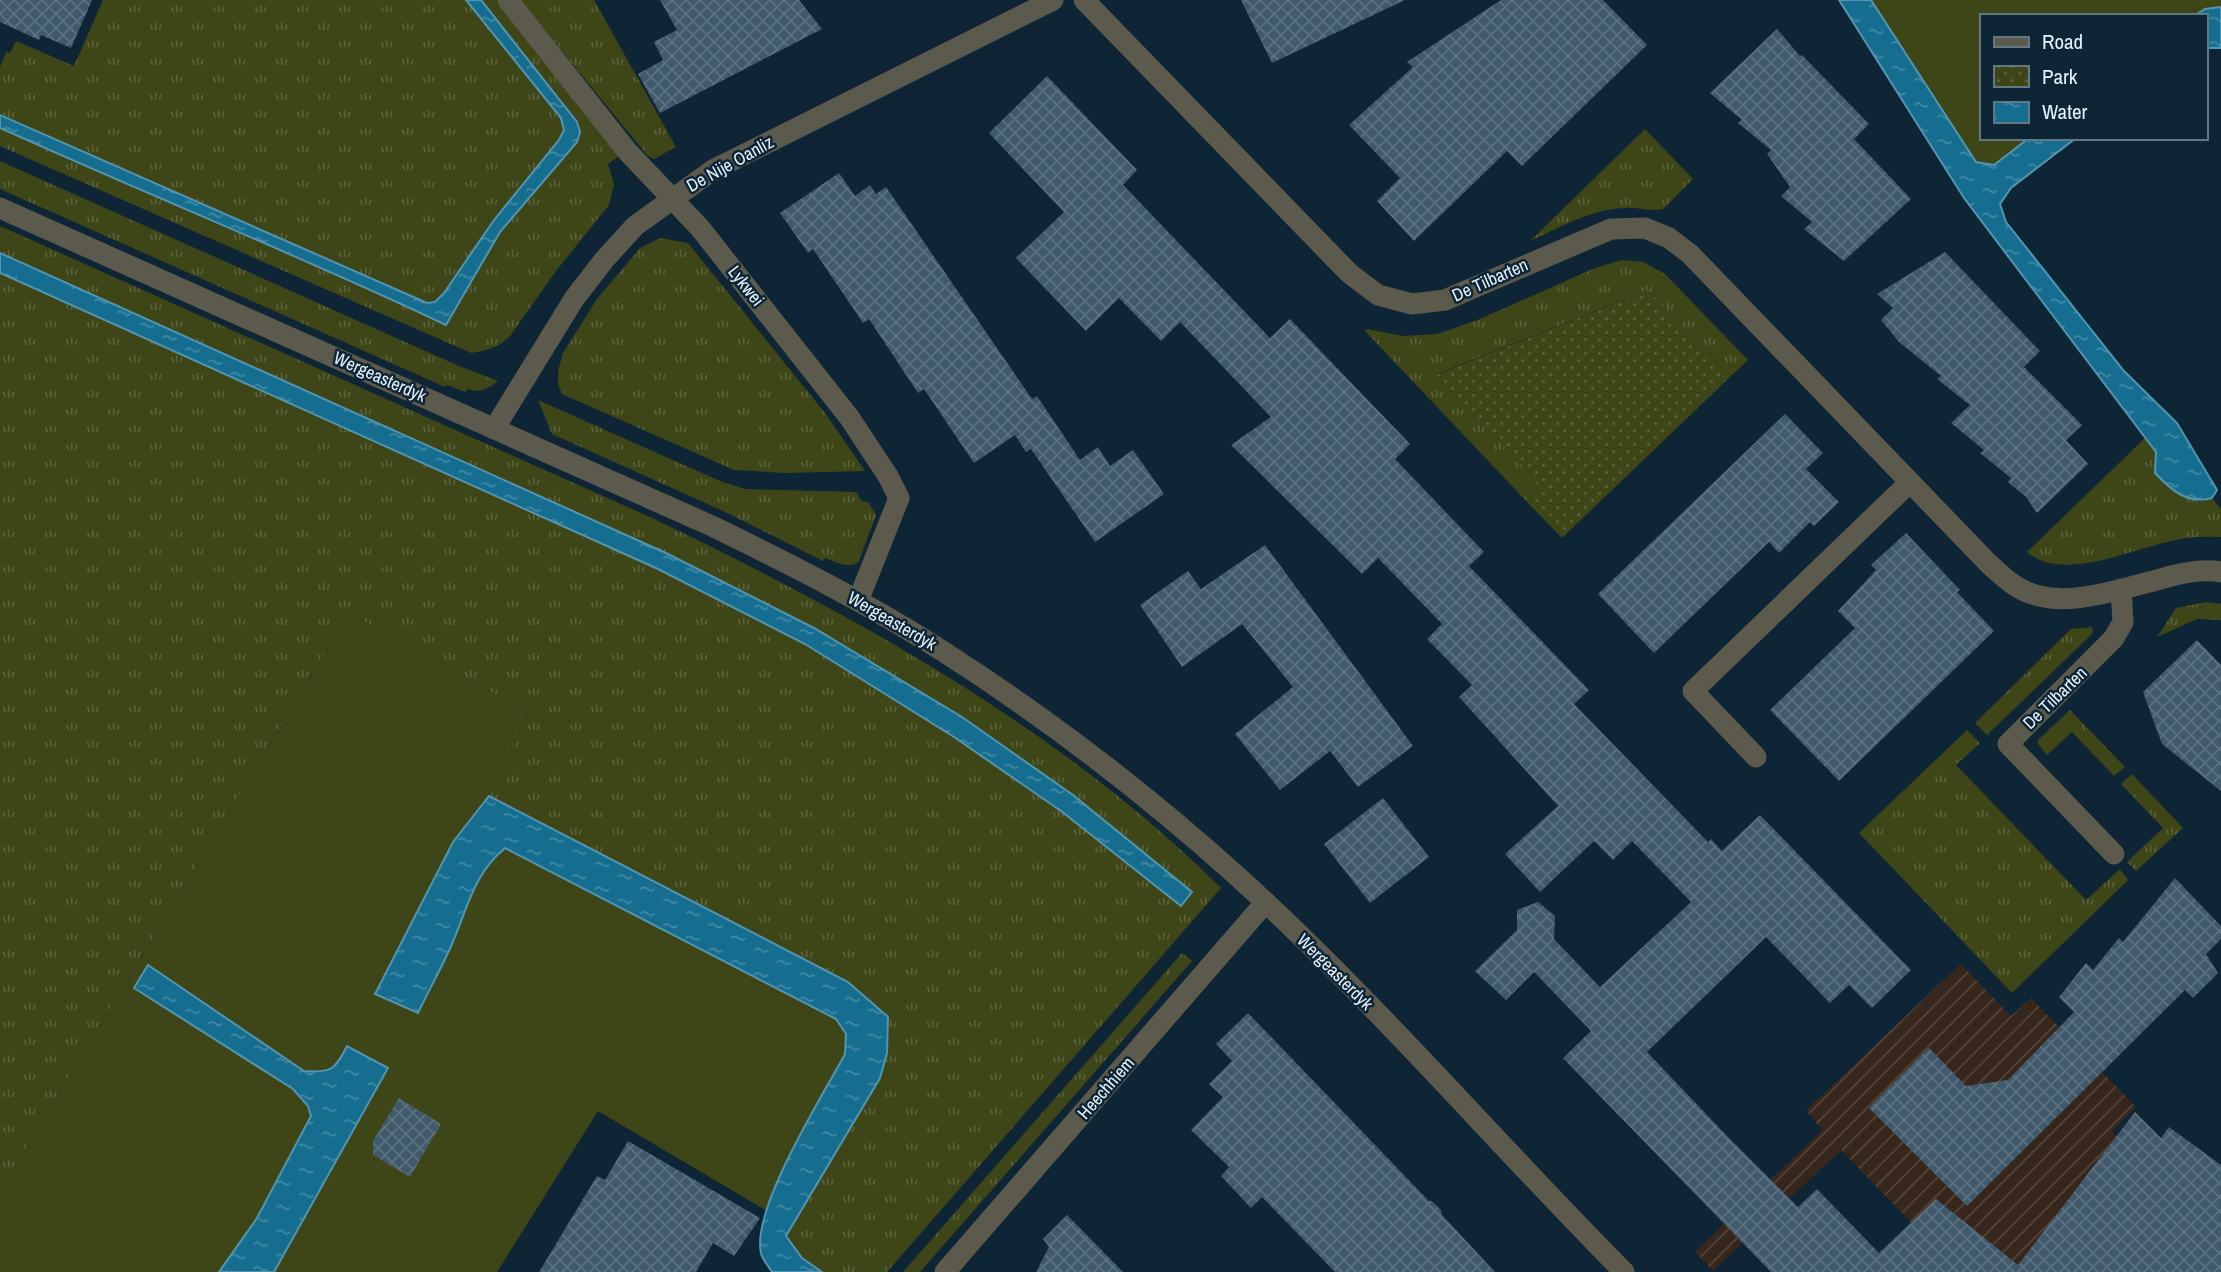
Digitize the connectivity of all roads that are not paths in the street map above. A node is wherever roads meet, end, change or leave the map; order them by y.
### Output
1 (508, 0) edge
2 (1053, 0) edge
3 (1084, 0) edge
4 (671, 199) junction
5 (0, 208) edge
6 (494, 429) junction
7 (1910, 482) junction
8 (2221, 572) edge
9 (2121, 589) junction
10 (858, 601) junction
11 (1756, 758) dead end
12 (2114, 854) dead end
13 (1265, 903) junction
14 (945, 1272) edge
15 (1624, 1272) edge

1 - 4 street, Lykwei
2 - 4 street, De Nije Oanliz
3 - 7 street, De Tilbarten
4 - 6 street, De Nije Oanliz
4 - 10 street, Lykwei
5 - 6 street, Wergeasterdyk
6 - 10 street, Wergeasterdyk
7 - 9 street, De Tilbarten
7 - 11 street
8 - 9 street, De Tilbarten
9 - 12 street, De Tilbarten
10 - 13 street, Wergeasterdyk
13 - 14 street, Heechhiem
13 - 15 street, Wergeasterdyk

